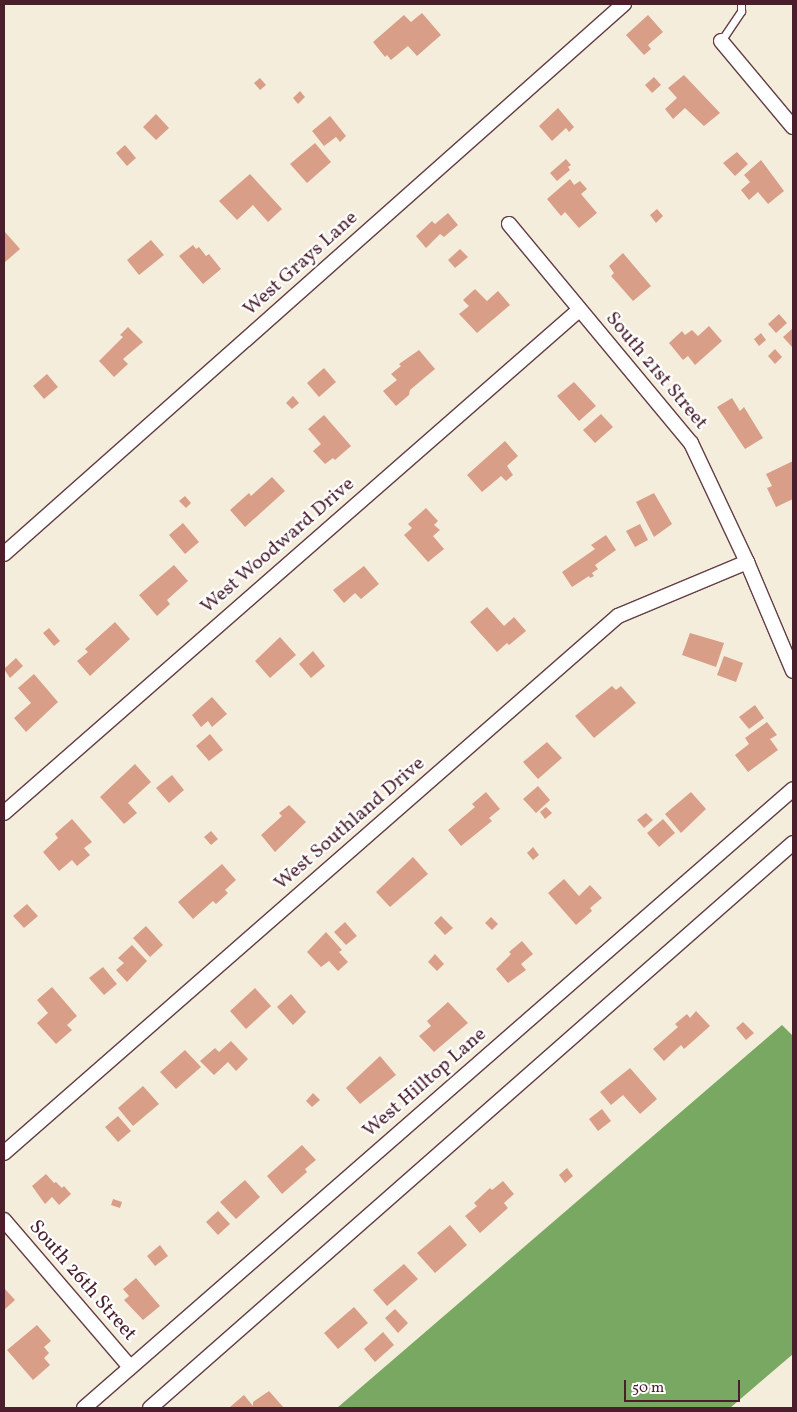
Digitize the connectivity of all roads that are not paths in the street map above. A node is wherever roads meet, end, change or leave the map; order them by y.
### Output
1 (624, 4) edge
2 (741, 4) edge
3 (721, 41) joint
4 (793, 127) edge
5 (509, 224) dead end
6 (580, 310) junction
7 (4, 554) edge
8 (747, 562) junction
9 (793, 671) edge
10 (793, 789) edge
11 (4, 813) edge
12 (793, 843) edge
13 (4, 1153) edge
14 (4, 1220) edge
15 (130, 1367) junction
16 (84, 1408) edge
17 (150, 1408) edge

1 - 7 street, West Grays Lane
2 - 3 lane
3 - 4 street
5 - 6 street, South 21st Street
6 - 8 street, South 21st Street
6 - 11 street, West Woodward Drive
8 - 9 street, South 21st Street
8 - 13 street, West Southland Drive
10 - 15 street, West Hilltop Lane
12 - 17 street
14 - 15 street, South 26th Street
15 - 16 street, West Hilltop Lane

